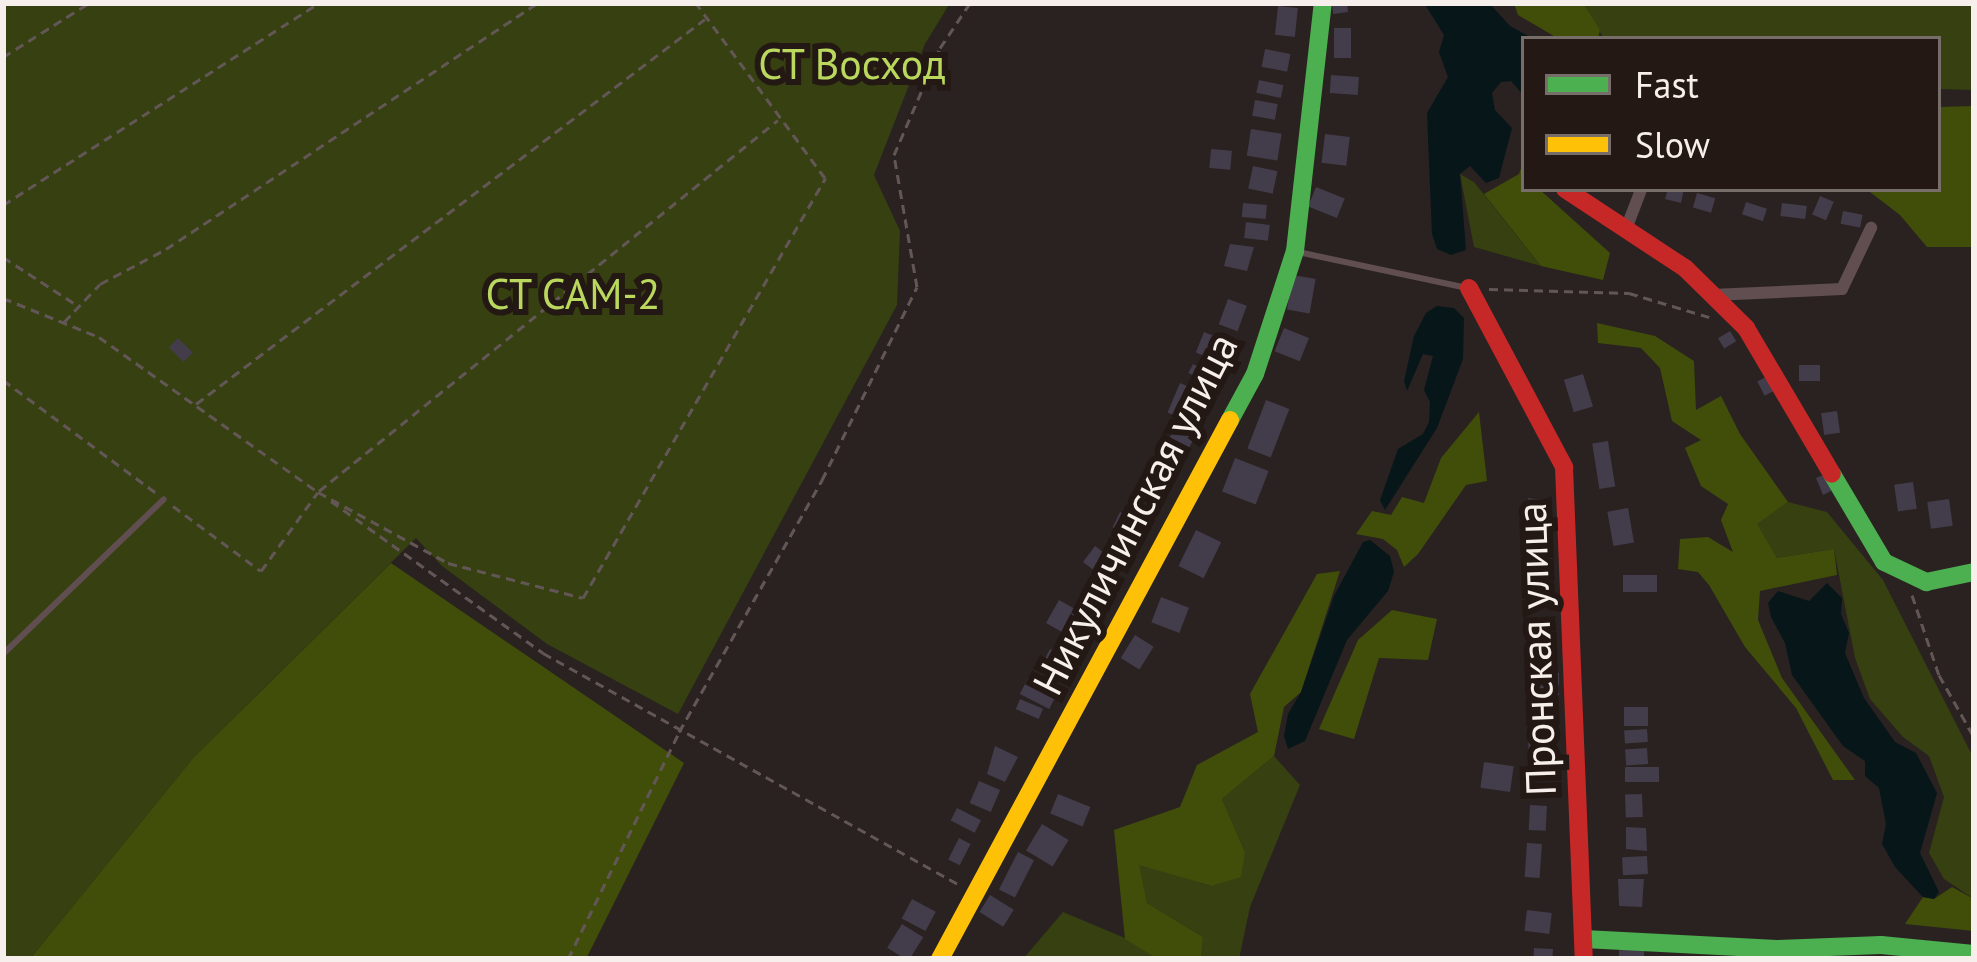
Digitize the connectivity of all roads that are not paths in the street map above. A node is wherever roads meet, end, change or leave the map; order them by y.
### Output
1 (1323, 3) edge
2 (1570, 192) edge
3 (1640, 192) dead end
4 (1871, 228) dead end
5 (1626, 229) junction
6 (1294, 251) junction
7 (1469, 288) joint
8 (1712, 296) junction
9 (164, 499) road end
10 (1974, 572) edge
11 (3, 654) edge
12 (1584, 949) edge
13 (1974, 954) edge
14 (940, 959) edge

1 - 6 street, Никуличинская улица
2 - 5 street
3 - 5 street
4 - 8 street
5 - 8 street
6 - 7 lane
6 - 14 street, Никуличинская улица
7 - 12 street, Пронская улица
8 - 10 street
9 - 11 lane
12 - 13 street

